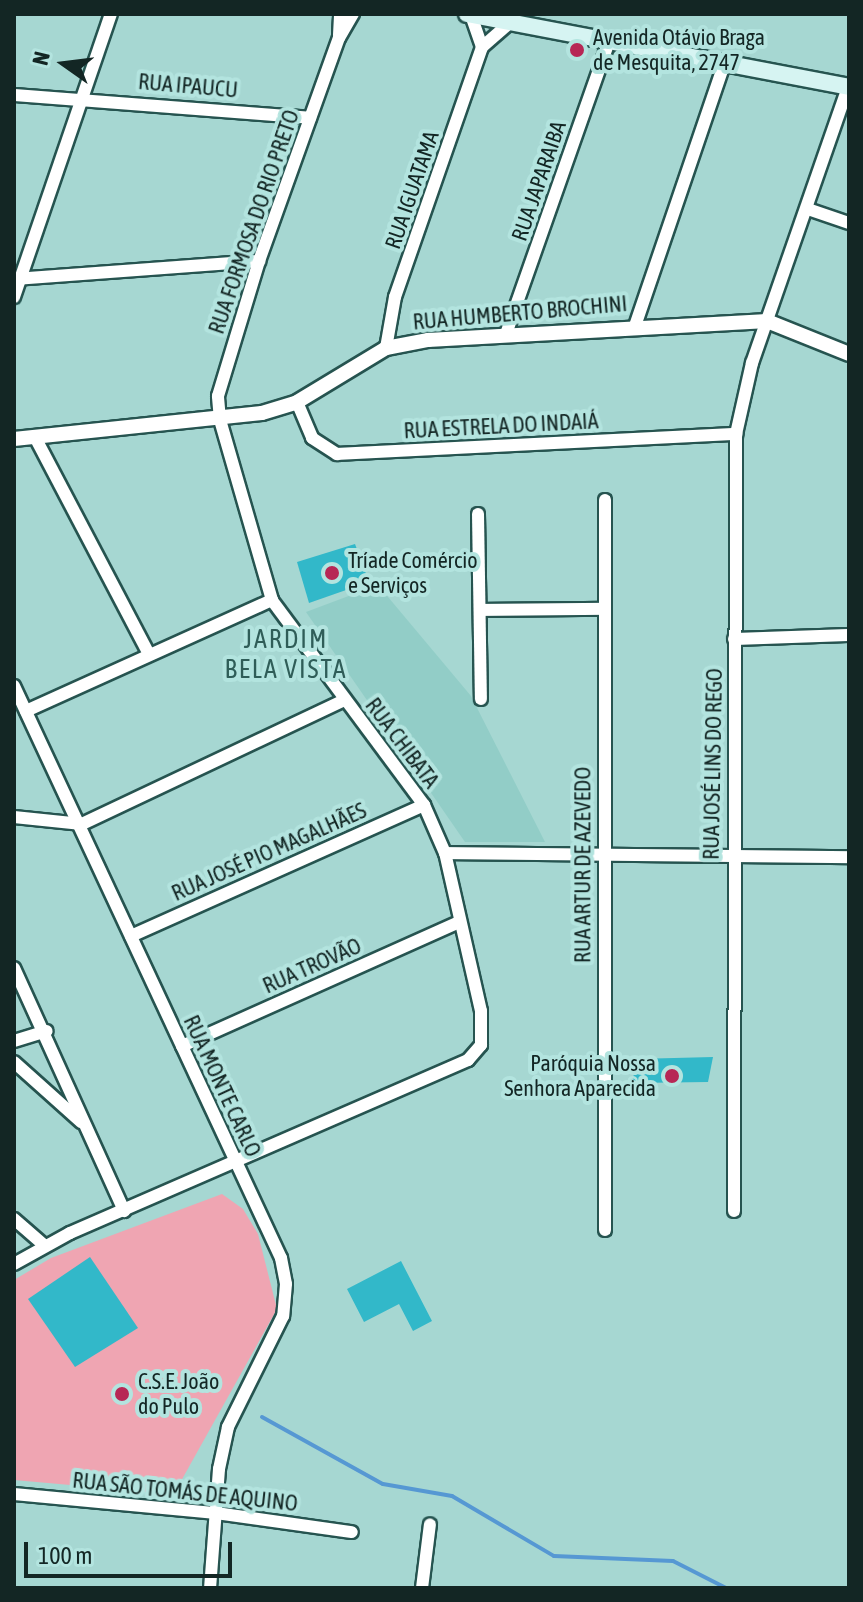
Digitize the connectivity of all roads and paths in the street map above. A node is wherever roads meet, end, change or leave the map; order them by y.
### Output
1 (111, 14) edge
2 (340, 14) edge
3 (353, 14) edge
4 (469, 14) edge
5 (510, 23) junction
6 (339, 38) junction
7 (609, 42) junction
8 (482, 47) junction
9 (725, 62) junction
10 (848, 87) edge
11 (14, 95) edge
12 (81, 96) junction
13 (310, 118) junction
14 (808, 209) junction
15 (849, 223) edge
16 (259, 261) junction
17 (17, 278) edge
18 (14, 297) edge
19 (767, 321) junction
20 (635, 326) junction
21 (506, 334) junction
22 (386, 348) junction
23 (849, 354) edge
24 (297, 402) junction
25 (220, 420) junction
26 (736, 434) junction
27 (35, 437) junction
28 (14, 439) edge
29 (605, 500) dead end
30 (478, 514) dead end
31 (272, 600) junction
32 (604, 609) junction
33 (480, 610) junction
34 (849, 635) edge
35 (734, 639) junction
36 (149, 654) junction
37 (14, 686) edge
38 (481, 699) dead end
39 (344, 700) junction
40 (26, 711) junction
41 (424, 805) junction
42 (14, 817) edge
43 (82, 824) junction
44 (445, 853) junction
45 (602, 855) junction
46 (732, 856) junction
47 (849, 857) edge
48 (459, 922) junction
49 (131, 936) junction
50 (14, 968) edge
51 (46, 1031) junction
52 (14, 1041) edge
53 (182, 1046) junction
54 (14, 1062) edge
55 (84, 1124) junction
56 (236, 1164) junction
57 (124, 1211) junction
58 (734, 1211) dead end
59 (14, 1219) edge
60 (605, 1230) dead end
61 (44, 1245) junction
62 (14, 1264) edge
63 (14, 1494) edge
64 (216, 1513) junction
65 (430, 1524) dead end
66 (352, 1532) dead end
67 (210, 1588) edge
68 (422, 1588) edge

1 - 12 street
2 - 6 street, RUA FORMOSA DO RIO PRETO
3 - 6 street, RUA FORMOSA DO RIO PRETO
4 - 5 main road
4 - 8 street
5 - 7 main road
5 - 8 street
6 - 13 street, RUA FORMOSA DO RIO PRETO
7 - 9 main road
7 - 21 street, RUA JAPARAIBA
8 - 22 street, RUA IGUATAMA
9 - 10 main road
9 - 20 street
10 - 14 street, RUA JOSÉ LINS DO REGO
11 - 12 street, RUA IPAUCU
12 - 13 street, RUA IPAUCU
12 - 17 street
13 - 16 street, RUA FORMOSA DO RIO PRETO
14 - 15 street
14 - 19 street, RUA JOSÉ LINS DO REGO
16 - 17 street
16 - 25 street, RUA FORMOSA DO RIO PRETO
17 - 18 street
19 - 20 street, RUA HUMBERTO BROCHINI
19 - 23 street, RUA HUMBERTO BROCHINI
19 - 26 street, RUA JOSÉ LINS DO REGO
20 - 21 street, RUA HUMBERTO BROCHINI
21 - 22 street, RUA HUMBERTO BROCHINI
22 - 24 street, RUA HUMBERTO BROCHINI
24 - 25 street, RUA HUMBERTO BROCHINI
24 - 26 street, RUA ESTRELA DO INDAIÁ
25 - 27 street, RUA HUMBERTO BROCHINI
25 - 31 street, RUA CHIBATA
26 - 35 street, RUA JOSÉ LINS DO REGO
27 - 28 street, RUA HUMBERTO BROCHINI
27 - 36 street
29 - 32 street, RUA ARTUR DE AZEVEDO
30 - 33 street
31 - 36 street
31 - 39 street, RUA CHIBATA
32 - 33 street
32 - 45 street, RUA ARTUR DE AZEVEDO
33 - 38 street
34 - 35 street
35 - 46 street, RUA JOSÉ LINS DO REGO
36 - 40 street
37 - 40 street, RUA MONTE CARLO
39 - 41 street, RUA CHIBATA
39 - 43 street
40 - 43 street, RUA MONTE CARLO
41 - 44 street, RUA CHIBATA
41 - 49 street, RUA JOSÉ PIO MAGALHÃES
42 - 43 street
43 - 49 street, RUA MONTE CARLO
44 - 45 street
44 - 48 street, RUA CHIBATA
45 - 46 street
45 - 60 street, RUA ARTUR DE AZEVEDO
46 - 47 street
46 - 58 street, RUA JOSÉ LINS DO REGO
48 - 53 street, RUA TROVÃO
48 - 56 street, RUA CHIBATA
49 - 53 street, RUA MONTE CARLO
50 - 51 street
51 - 52 street
51 - 55 street
53 - 56 street, RUA MONTE CARLO
54 - 55 street
55 - 57 street
56 - 57 street
56 - 64 street, RUA MONTE CARLO
57 - 61 street
59 - 61 street
61 - 62 street
63 - 64 street, RUA SÃO TOMÁS DE AQUINO
64 - 66 street, RUA SÃO TOMÁS DE AQUINO
64 - 67 street, RUA MONTE CARLO
65 - 68 street

